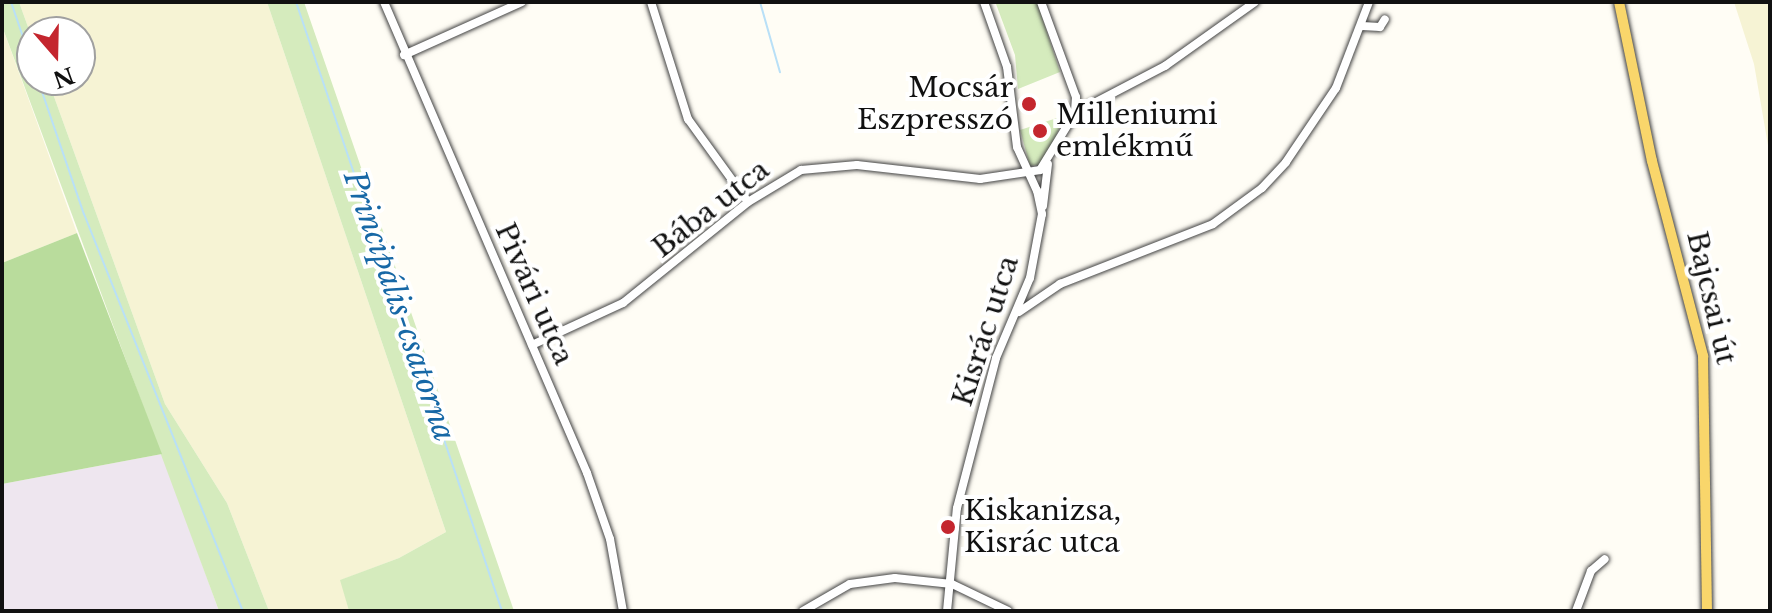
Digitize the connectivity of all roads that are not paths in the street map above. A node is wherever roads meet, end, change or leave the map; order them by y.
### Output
1 (384, 2) edge
2 (522, 2) edge
3 (651, 2) edge
4 (984, 2) edge
5 (1041, 2) edge
6 (1255, 2) edge
7 (1369, 2) edge
8 (1619, 2) edge
9 (1385, 19) dead end
10 (1362, 26) junction
11 (404, 55) junction
12 (1075, 113) junction
13 (1048, 160) junction
14 (1028, 173) junction
15 (748, 202) junction
16 (1042, 214) junction
17 (1016, 315) junction
18 (532, 345) junction
19 (1605, 559) dead end
20 (952, 584) junction
21 (623, 611) edge
22 (803, 611) edge
23 (947, 611) edge
24 (1008, 611) edge
25 (1576, 611) edge
26 (1707, 611) edge

1 - 11 street, Pivári utca
2 - 11 street
3 - 15 street
4 - 14 street, Kisrác utca
5 - 12 street
6 - 12 street
7 - 10 street
8 - 26 main road, Bajcsai út
9 - 10 street
10 - 17 street
11 - 18 street, Pivári utca
12 - 13 street
13 - 14 street
13 - 16 street
14 - 15 street, Bába utca
14 - 16 street, Kisrác utca
15 - 18 street, Bába utca
16 - 17 street, Kisrác utca
17 - 20 street, Kisrác utca
18 - 21 street, Pivári utca
19 - 25 street
20 - 22 street
20 - 23 street, Kisrác utca
20 - 24 street

